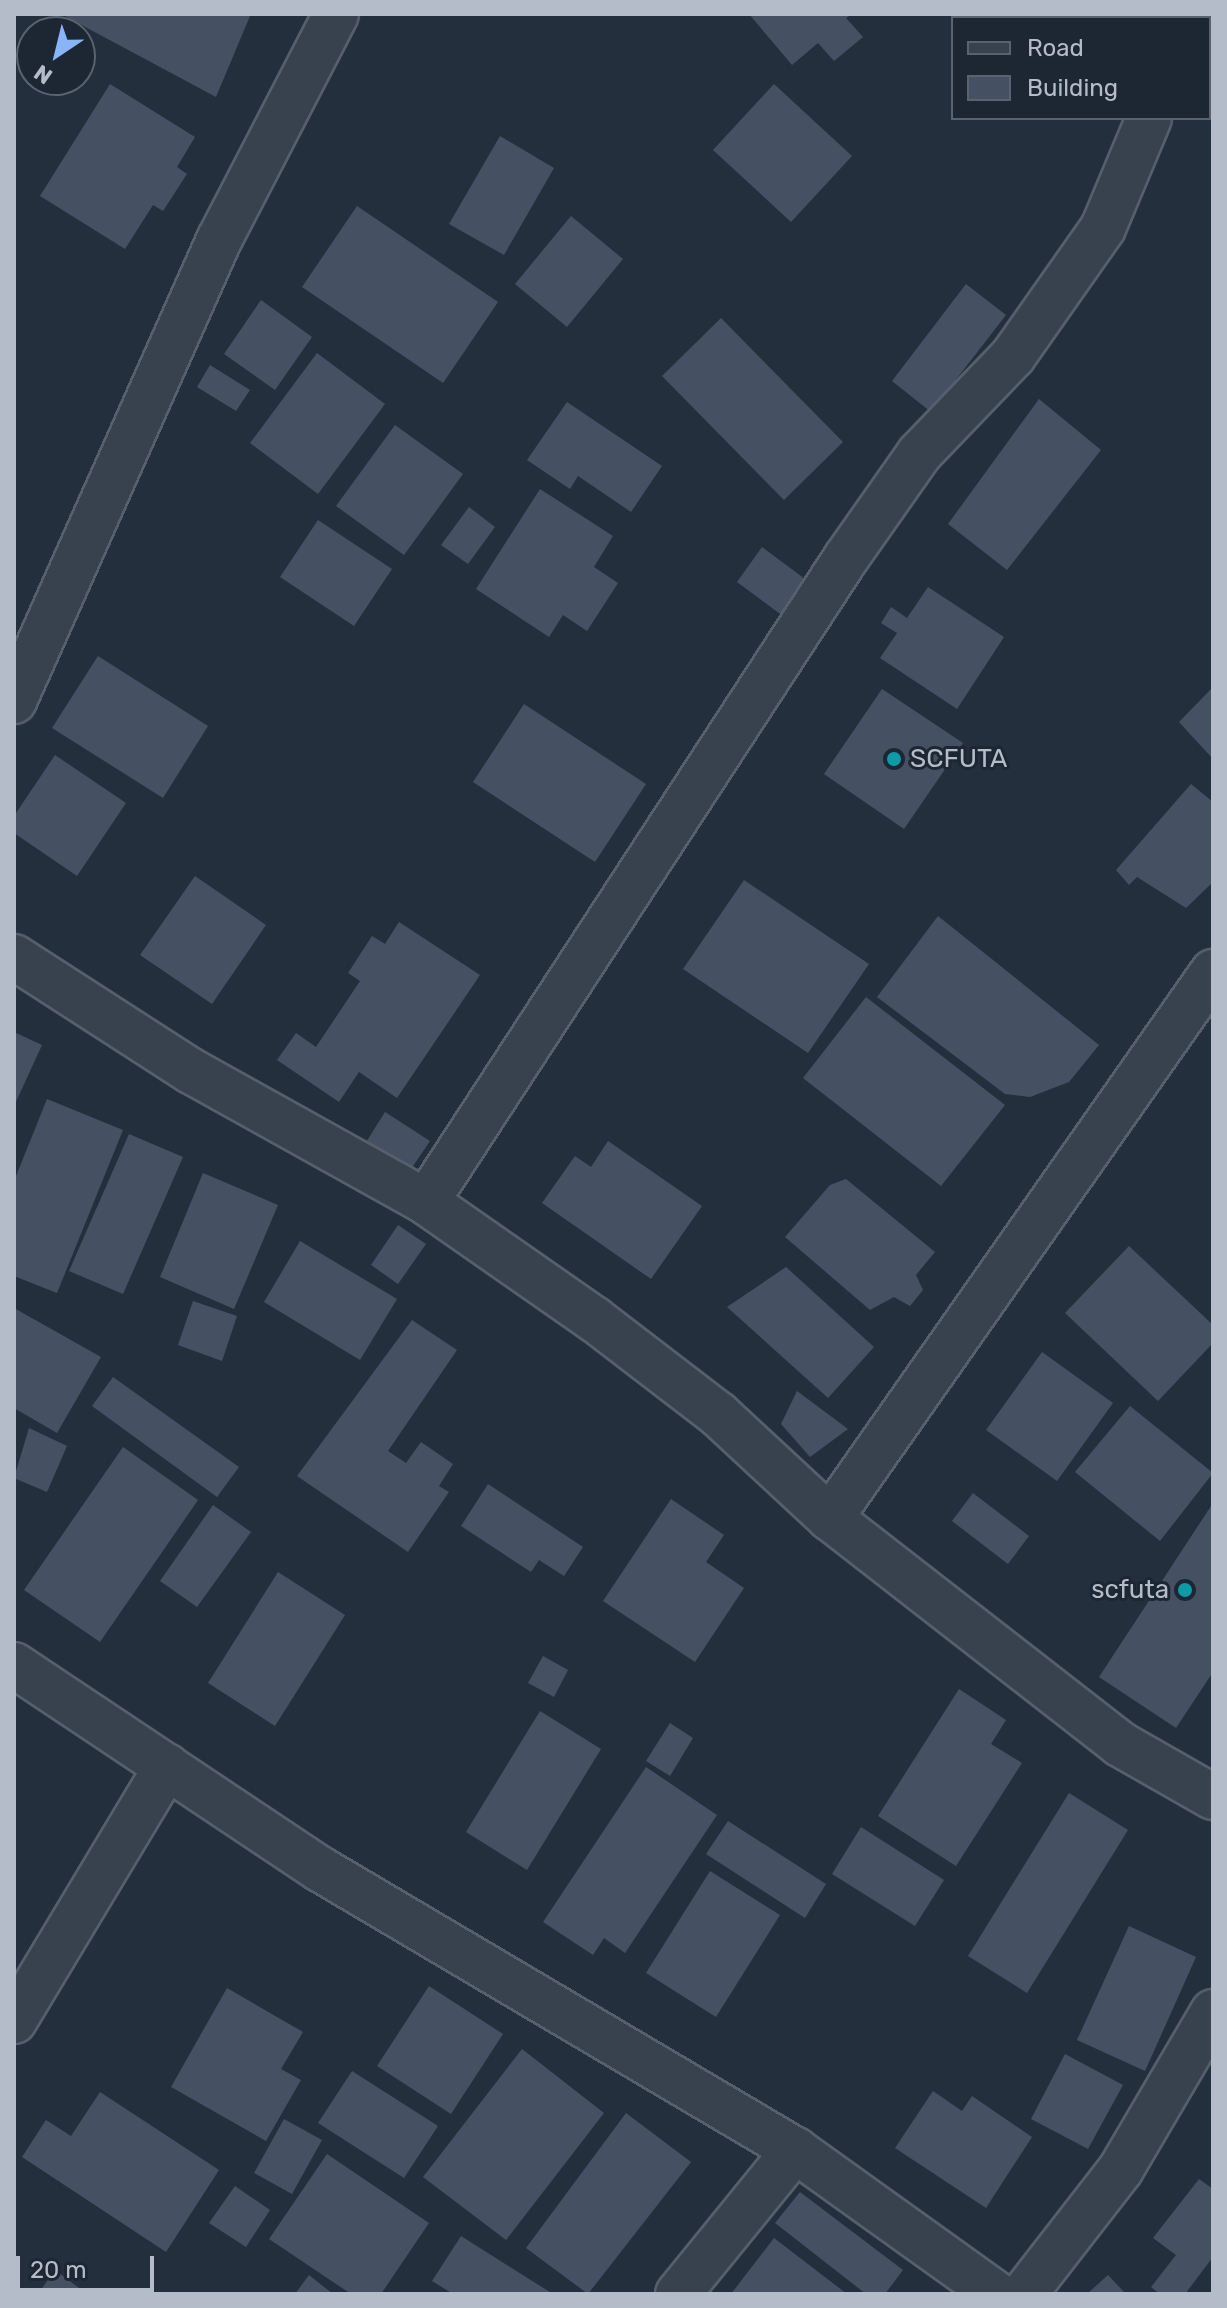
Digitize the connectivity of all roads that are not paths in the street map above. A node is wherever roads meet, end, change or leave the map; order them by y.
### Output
1 (336, 14) edge
2 (1148, 120) edge
3 (14, 701) edge
4 (14, 957) edge
5 (1213, 972) edge
6 (426, 1202) junction
7 (830, 1518) junction
8 (14, 1665) edge
9 (167, 1766) junction
10 (1213, 1797) edge
11 (1213, 2012) edge
12 (14, 2021) edge
13 (795, 2150) junction
14 (678, 2294) edge
15 (996, 2294) edge
16 (1024, 2294) edge

1 - 3 street
2 - 6 street
4 - 6 street
5 - 7 street
6 - 7 street
7 - 10 street
8 - 9 street
9 - 12 street
9 - 13 street
11 - 16 street
13 - 14 street
13 - 15 street

